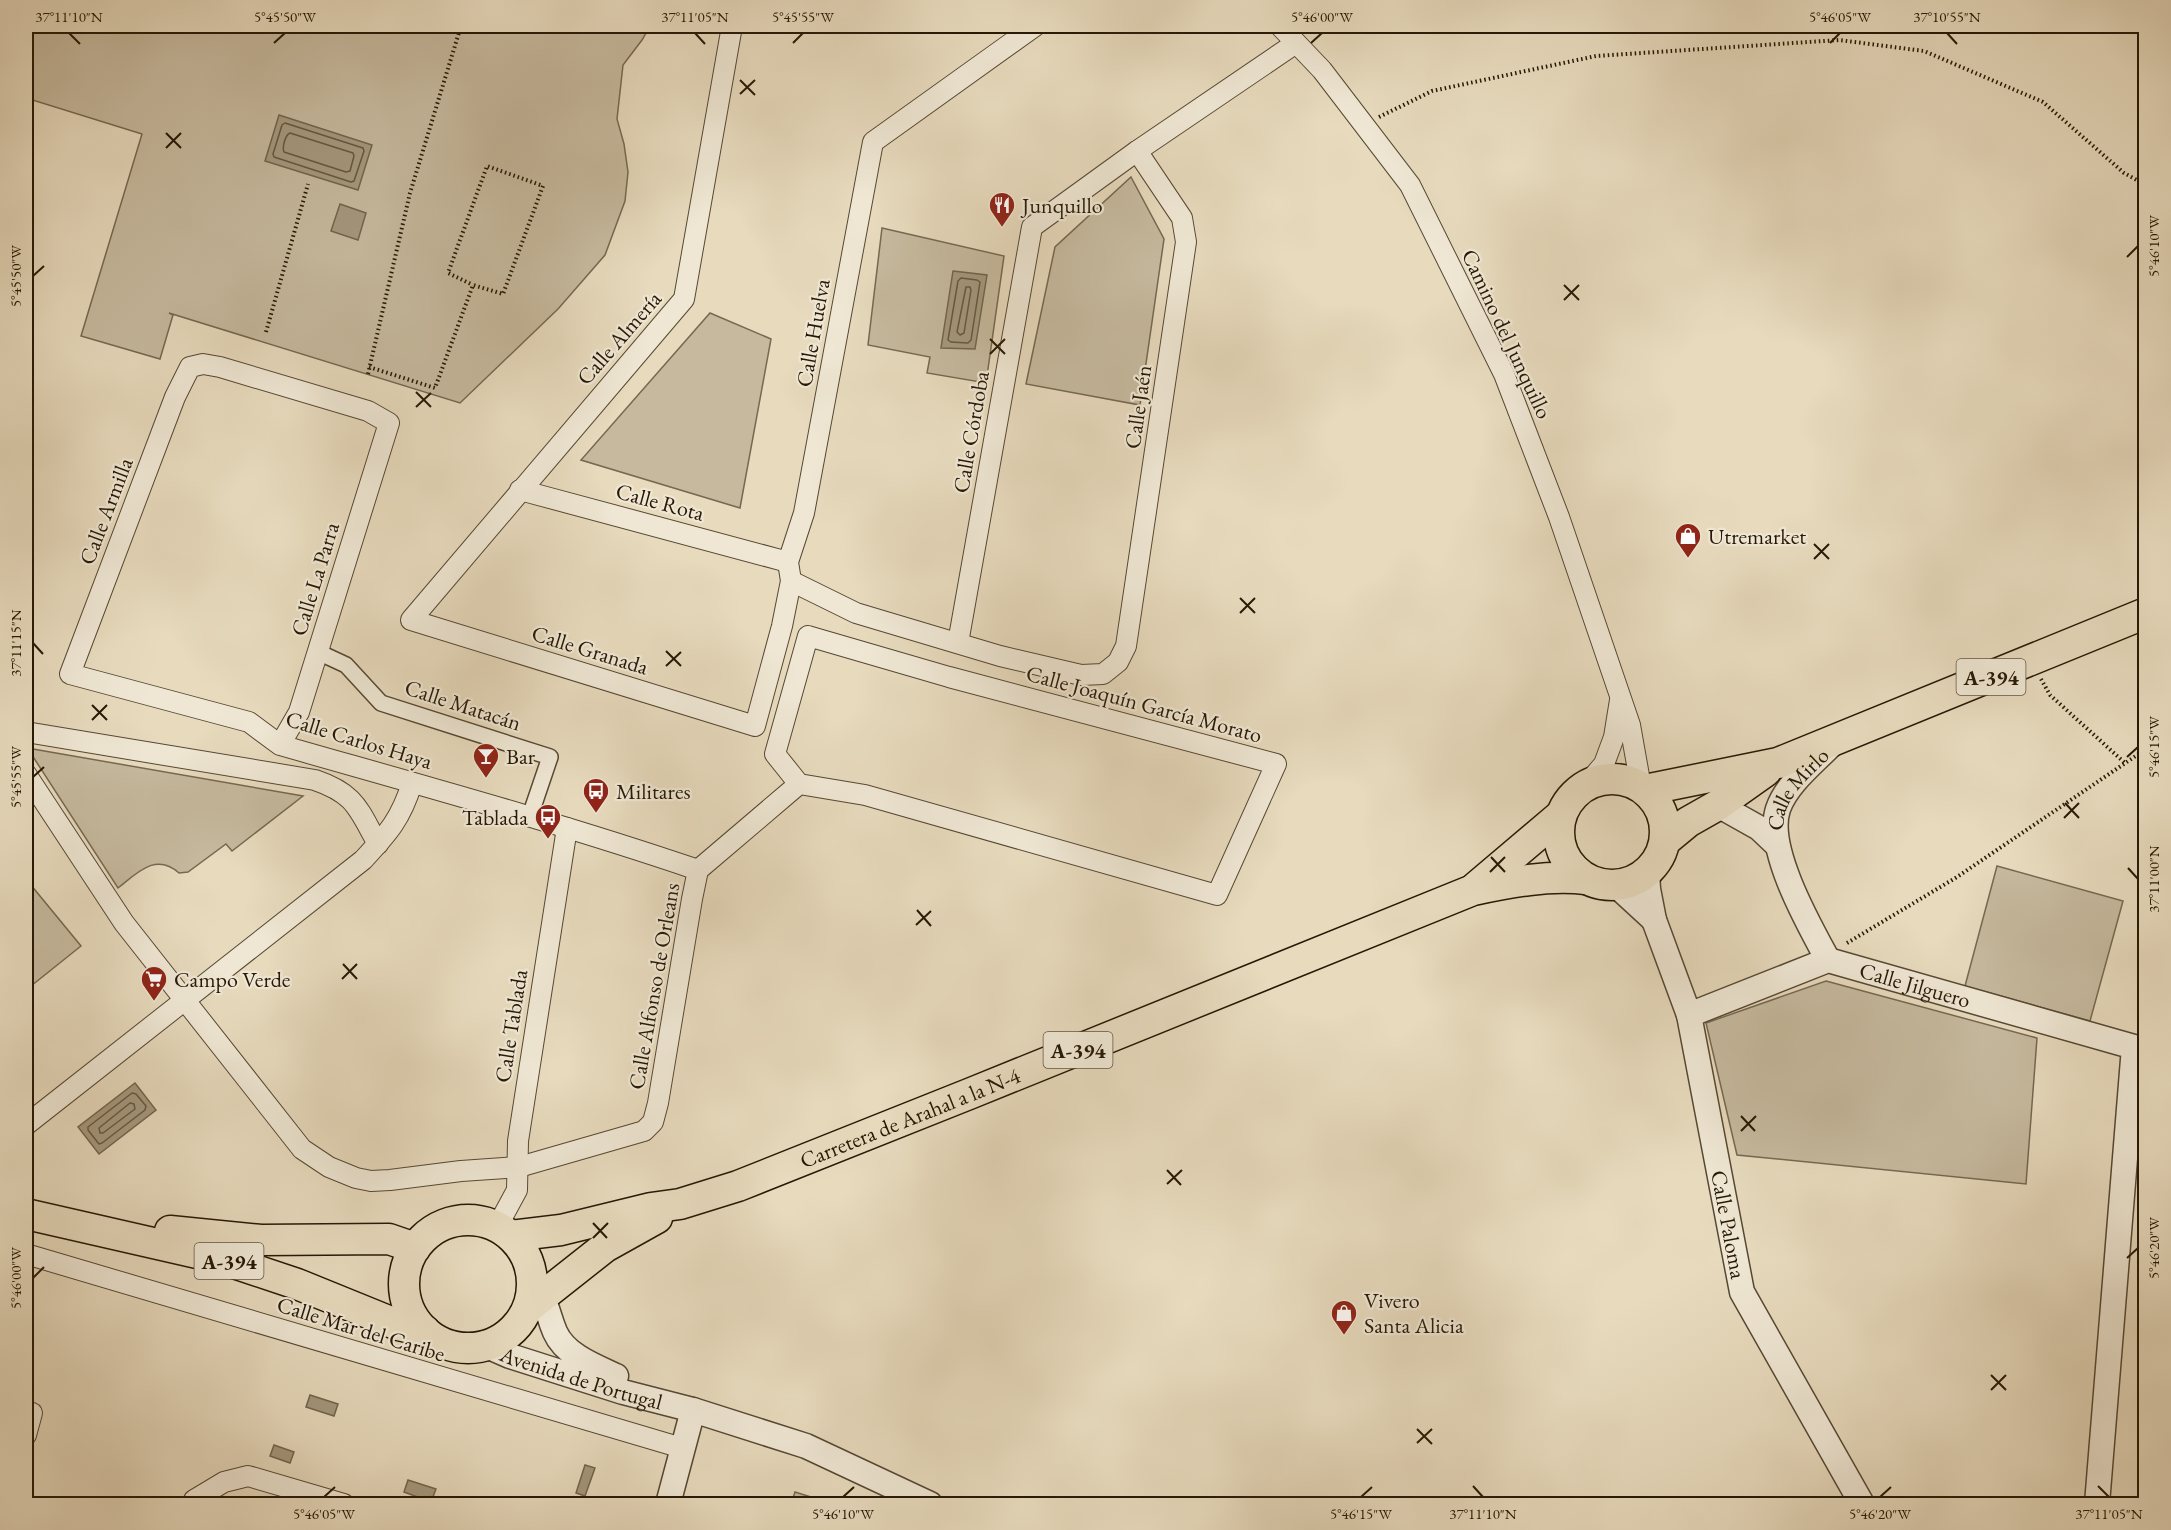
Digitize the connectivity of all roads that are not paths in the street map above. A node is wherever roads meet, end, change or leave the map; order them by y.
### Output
1 (732, 26) edge
2 (1035, 26) edge
3 (1280, 26) edge
4 (1296, 43) junction
5 (1137, 151) junction
6 (190, 367) joint
7 (520, 490) junction
8 (788, 562) junction
9 (791, 581) junction
10 (2145, 613) edge
11 (411, 620) joint
12 (958, 643) junction
13 (318, 652) junction
14 (70, 674) joint
15 (1620, 700) junction
16 (755, 726) joint
17 (26, 732) edge
18 (1836, 741) junction
19 (280, 745) junction
20 (1778, 763) junction
21 (26, 774) edge
22 (412, 783) junction
23 (799, 784) junction
24 (1587, 784) junction
25 (1643, 788) junction
26 (1718, 805) junction
27 (1561, 815) junction
28 (530, 816) junction
29 (567, 828) junction
30 (1665, 841) junction
31 (378, 844) junction
32 (1777, 845) junction
33 (698, 870) junction
34 (1647, 872) junction
35 (1586, 879) junction
36 (1617, 886) junction
37 (1473, 890) junction
38 (1654, 920) junction
39 (1827, 957) junction
40 (184, 1002) junction
41 (1689, 1015) junction
42 (2140, 1048) edge
43 (26, 1125) edge
44 (519, 1167) junction
45 (26, 1203) edge
46 (680, 1204) junction
47 (26, 1214) edge
48 (504, 1231) junction
49 (414, 1248) junction
50 (26, 1254) edge
51 (534, 1296) junction
52 (424, 1331) junction
53 (487, 1346) junction
54 (687, 1408) junction
55 (26, 1411) edge
56 (26, 1435) edge
57 (682, 1448) junction
58 (193, 1504) edge
59 (344, 1504) edge
60 (668, 1504) edge
61 (928, 1504) edge
62 (1862, 1504) edge
63 (2097, 1504) edge

1 - 7 street, Calle Almería
2 - 8 street, Calle Huelva
3 - 4 street, Camino del Junquillo
4 - 5 street, Calle Córdoba
4 - 15 street, Camino del Junquillo
5 - 12 street, Calle Córdoba
5 - 12 street, Calle Jaén
6 - 13 street, Calle La Parra
6 - 14 street, Calle Armilla
7 - 8 street, Calle Rota
7 - 11 street, Calle Almería
8 - 9 street, Calle Huelva
9 - 12 street
9 - 16 street, Calle Huelva
10 - 18 main road, A-394
11 - 16 street, Calle Granada
13 - 19 street, Calle La Parra
13 - 28 street, Calle Matacán
14 - 19 street, Calle Carlos Haya
15 - 24 street, Camino del Junquillo
15 - 25 street, Camino del Junquillo
17 - 31 street
18 - 20 main road, A-394
18 - 32 street, Calle Mirlo
19 - 22 street, Calle Carlos Haya
20 - 25 main road, A-394
20 - 26 main road, A-394
21 - 40 street
22 - 28 street, Calle Carlos Haya
22 - 31 street
23 - 23 street, Calle Joaquín García Morato
23 - 33 street, Calle Alfonso de Orleans
24 - 25 main road, A-394
24 - 27 main road, A-394
25 - 30 main road
26 - 30 main road, A-394
26 - 32 street, Calle Mirlo
27 - 35 main road
27 - 37 main road, Carretera de Arahal a la N-4 / A-394
28 - 29 street, Calle Carlos Haya
29 - 33 street, Calle Carlos Haya
29 - 44 street, Calle Tablada
30 - 34 main road, A-394
31 - 40 street
32 - 39 street, Calle Mirlo
33 - 44 street, Calle Alfonso de Orleans
34 - 36 main road
34 - 38 street, Calle Paloma
35 - 36 main road, A-394
35 - 37 main road, Carretera de Arahal a la N-4 / A-394
36 - 38 street, Calle Paloma
37 - 46 main road, Carretera de Arahal a la N-4 / A-394
38 - 41 street, Calle Paloma
39 - 41 street, Calle Jilguero
39 - 42 street, Calle Jilguero
40 - 43 street
40 - 44 street
41 - 62 street, Calle Paloma
42 - 63 street
44 - 48 street, Calle Tablada
45 - 49 main road, A-394
46 - 48 main road, Carretera de Arahal a la N-4 / A-394
46 - 51 main road, Carretera de Arahal a la N-4 / A-394
47 - 52 main road, A-394
48 - 49 main road, A-394
48 - 51 main road
49 - 52 main road, A-394
50 - 57 street, Calle Mar del Caribe
51 - 53 main road, A-394
51 - 54 street, Avenida de Portugal
52 - 53 main road, A-394
53 - 54 street, Avenida de Portugal
54 - 57 street
54 - 61 street, Avenida de Portugal
55 - 56 street
57 - 60 street
58 - 59 street

